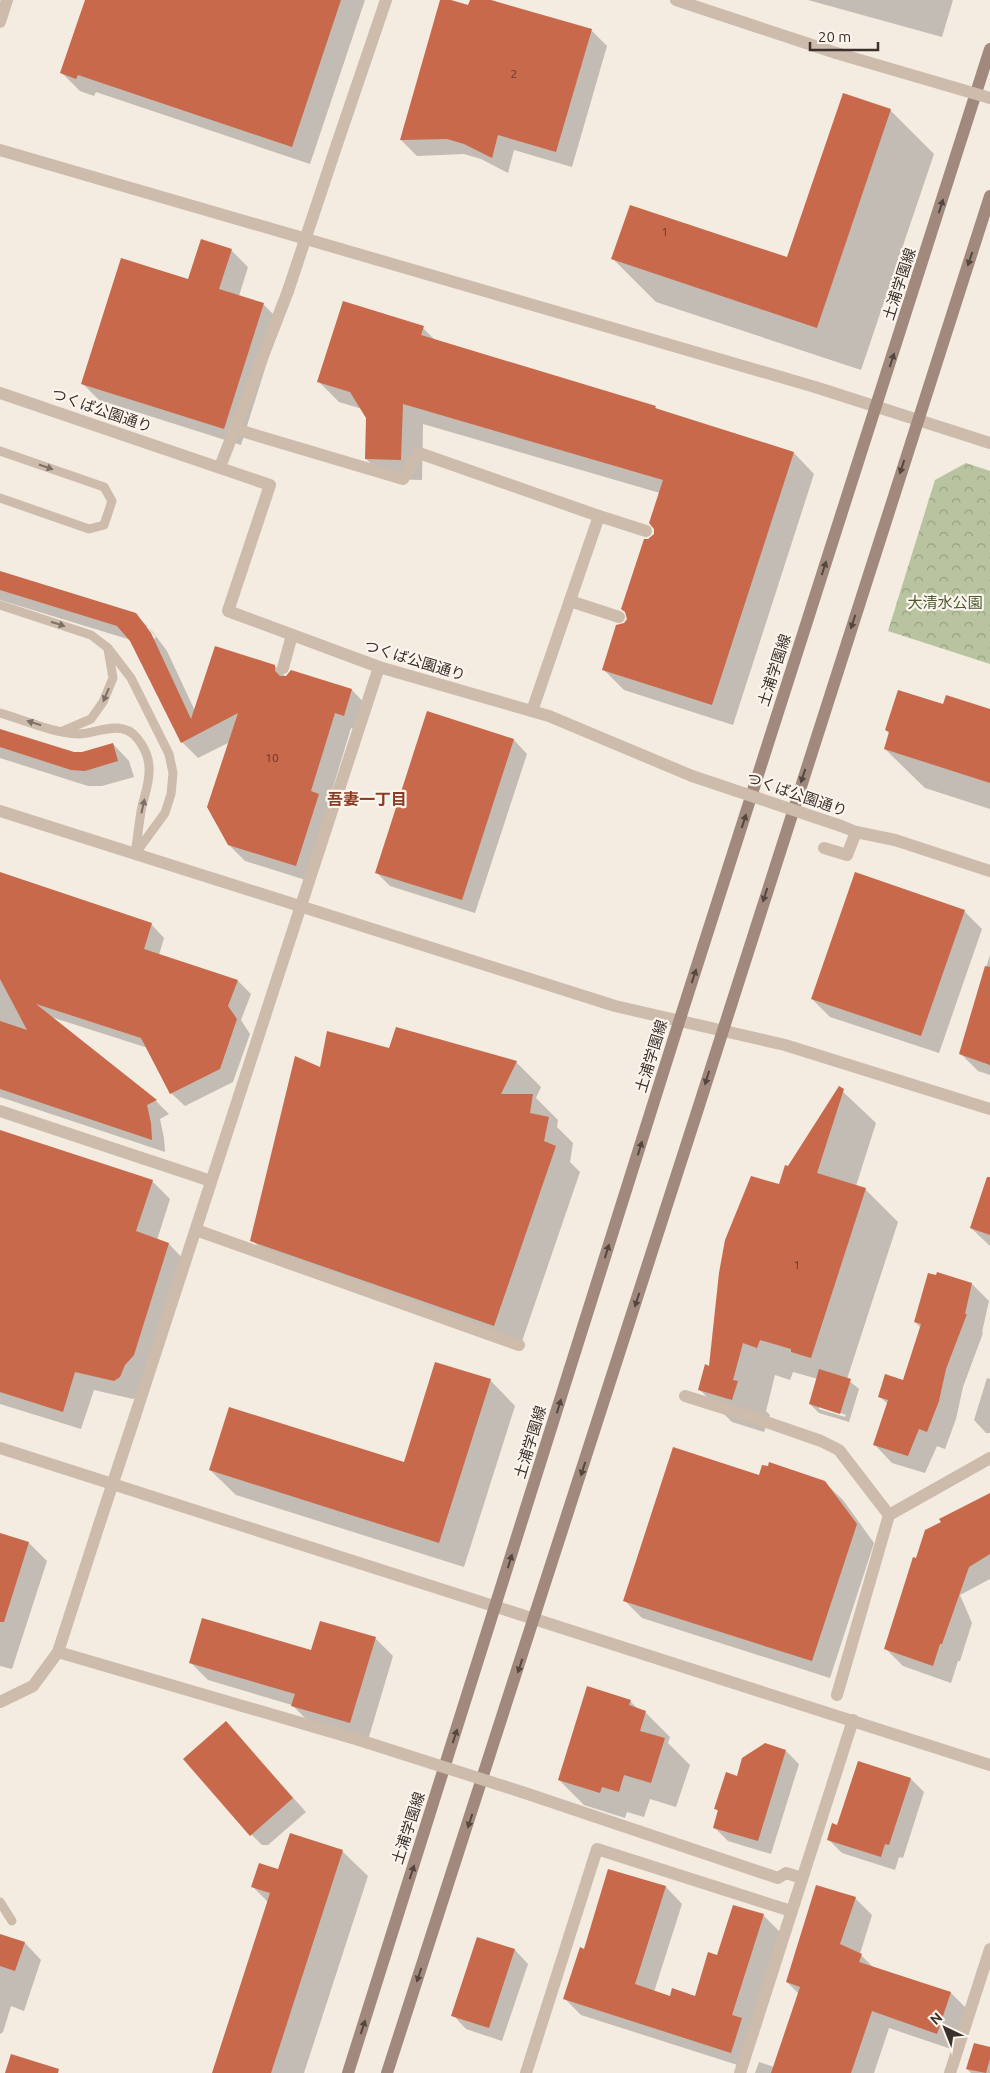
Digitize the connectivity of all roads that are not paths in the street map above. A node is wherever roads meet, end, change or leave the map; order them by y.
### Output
1 (7, 0) edge
2 (386, 0) edge
3 (676, 0) edge
4 (0, 22) edge
5 (990, 49) edge
6 (990, 98) edge
7 (0, 150) edge
8 (990, 196) edge
9 (0, 393) edge
10 (877, 407) junction
11 (917, 421) junction
12 (235, 429) junction
13 (990, 443) edge
14 (0, 451) edge
15 (220, 467) junction
16 (0, 498) edge
17 (599, 516) junction
18 (646, 531) dead end
19 (570, 601) junction
20 (0, 605) edge
21 (619, 617) dead end
22 (292, 635) junction
23 (108, 648) junction
24 (379, 667) junction
25 (283, 668) dead end
26 (532, 711) junction
27 (0, 713) edge
28 (62, 732) junction
29 (0, 811) edge
30 (856, 832) junction
31 (824, 848) dead end
32 (135, 854) junction
33 (990, 871) edge
34 (679, 1022) junction
35 (721, 1031) junction
36 (990, 1109) edge
37 (0, 1111) edge
38 (211, 1181) junction
39 (196, 1230) junction
40 (519, 1344) dead end
41 (686, 1396) dead end
42 (0, 1448) edge
43 (990, 1458) edge
44 (889, 1515) junction
45 (496, 1607) junction
46 (535, 1620) junction
47 (58, 1652) junction
48 (837, 1695) dead end
49 (0, 1702) edge
50 (853, 1720) junction
51 (990, 1765) edge
52 (802, 1878) junction
53 (0, 1902) edge
54 (791, 1911) junction
55 (12, 1921) dead end
56 (990, 1949) edge
57 (348, 2073) edge
58 (387, 2073) edge
59 (526, 2073) edge
60 (740, 2073) edge
61 (950, 2073) edge

1 - 4 street
2 - 12 street, bridge
3 - 6 street, bridge
10 -> 5 main road, 土浦学園線
7 - 10 street
8 -> 11 main road
9 - 15 street, つくば公園通り
10 - 11 street
34 -> 10 main road, 土浦学園線
11 - 13 street
11 -> 35 main road
12 - 15 street
12 - 17 street
14 -> 16 lane
15 - 22 street, つくば公園通り
17 - 18 street
17 - 19 street
19 - 21 street
19 - 26 street
20 -> 23 lane
22 - 24 street, つくば公園通り
22 - 25 street
23 -> 28 lane
23 - 32 lane
24 - 26 street, つくば公園通り
24 - 38 street, bridge
26 - 30 street, つくば公園通り, bridge
28 -> 27 lane
32 -> 28 lane
29 - 32 street
30 - 31 street
30 - 33 street, つくば公園通り
32 - 34 street
34 - 35 street
45 -> 34 main road, 土浦学園線
35 - 36 street
35 -> 46 main road
37 - 38 street
38 - 39 street
39 - 40 street
39 - 47 street, bridge
41 - 44 street
42 - 45 street
43 - 44 street
44 - 48 street
45 - 46 street
57 -> 45 main road, 土浦学園線
46 - 50 street
46 -> 58 main road
47 - 49 street
47 - 52 street, bridge
50 - 51 street
50 - 52 street
52 - 54 street
53 - 55 lane
54 - 59 street
54 - 60 street
56 - 61 street

